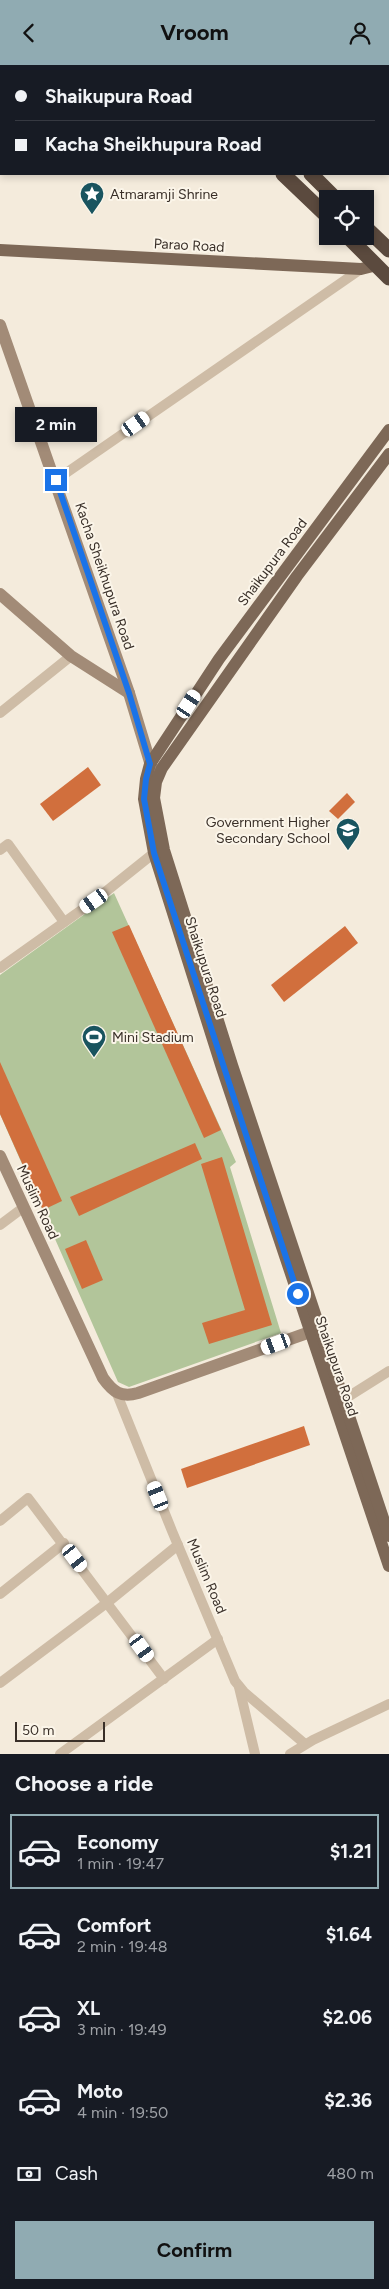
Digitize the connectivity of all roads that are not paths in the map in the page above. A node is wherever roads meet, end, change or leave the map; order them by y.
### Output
1 (284, 175) edge
2 (312, 175) edge
3 (327, 190) edge
4 (319, 208) edge
5 (374, 236) edge
6 (356, 245) edge
7 (0, 250) edge
8 (389, 250) edge
9 (377, 265) junction
10 (361, 269) junction
11 (389, 278) edge
12 (0, 325) edge
13 (389, 430) edge
14 (389, 454) edge
15 (56, 480) junction
16 (0, 594) edge
17 (71, 656) junction
18 (129, 693) junction
19 (0, 713) edge
20 (150, 764) junction
21 (156, 783) junction
22 (0, 850) edge
23 (154, 853) junction
24 (64, 922) junction
25 (0, 968) edge
26 (0, 1156) edge
27 (24, 1207) junction
28 (0, 1225) edge
29 (310, 1331) junction
30 (389, 1371) edge
31 (117, 1394) junction
32 (343, 1400) junction
33 (0, 1521) edge
34 (389, 1537) edge
35 (64, 1543) junction
36 (178, 1545) junction
37 (389, 1566) edge
38 (0, 1593) edge
39 (108, 1602) junction
40 (218, 1639) junction
41 (164, 1679) junction
42 (0, 1683) edge
43 (239, 1687) junction
44 (389, 1704) edge
45 (306, 1745) junction
46 (60, 1754) edge
47 (255, 1754) edge
48 (290, 1754) edge

1 - 4 highway
2 - 3 highway
5 - 8 highway
6 - 9 highway
7 - 10 main road, Parao Road
9 - 10 main road, Parao Road
9 - 11 highway
10 - 15 street
12 - 15 street, Kacha Sheikhupura Road
13 - 20 main road, Shaikupura Road
14 - 21 main road, Shaikupura Road
15 - 18 street, Kacha Sheikhupura Road
16 - 17 street
17 - 18 street
17 - 19 street
18 - 20 street, Kacha Sheikhupura Road
20 - 21 street, Kacha Sheikhupura Road
20 - 23 main road, Shaikupura Road
21 - 32 main road, Shaikupura Road
22 - 24 street
23 - 24 street
23 - 29 main road, Shaikupura Road
24 - 25 street
26 - 27 street, Muslim Road
27 - 28 street
27 - 31 street, Muslim Road
29 - 31 street
29 - 37 main road, Shaikupura Road
30 - 32 street
31 - 36 street, Muslim Road
32 - 34 main road, Shaikupura Road
33 - 35 street
35 - 38 street
35 - 39 street
36 - 39 street
36 - 40 street, Muslim Road
39 - 41 street
39 - 42 street
40 - 41 street
40 - 43 street, Muslim Road
41 - 46 street
43 - 45 street, Muslim Road
43 - 47 street
44 - 45 street
45 - 48 street

